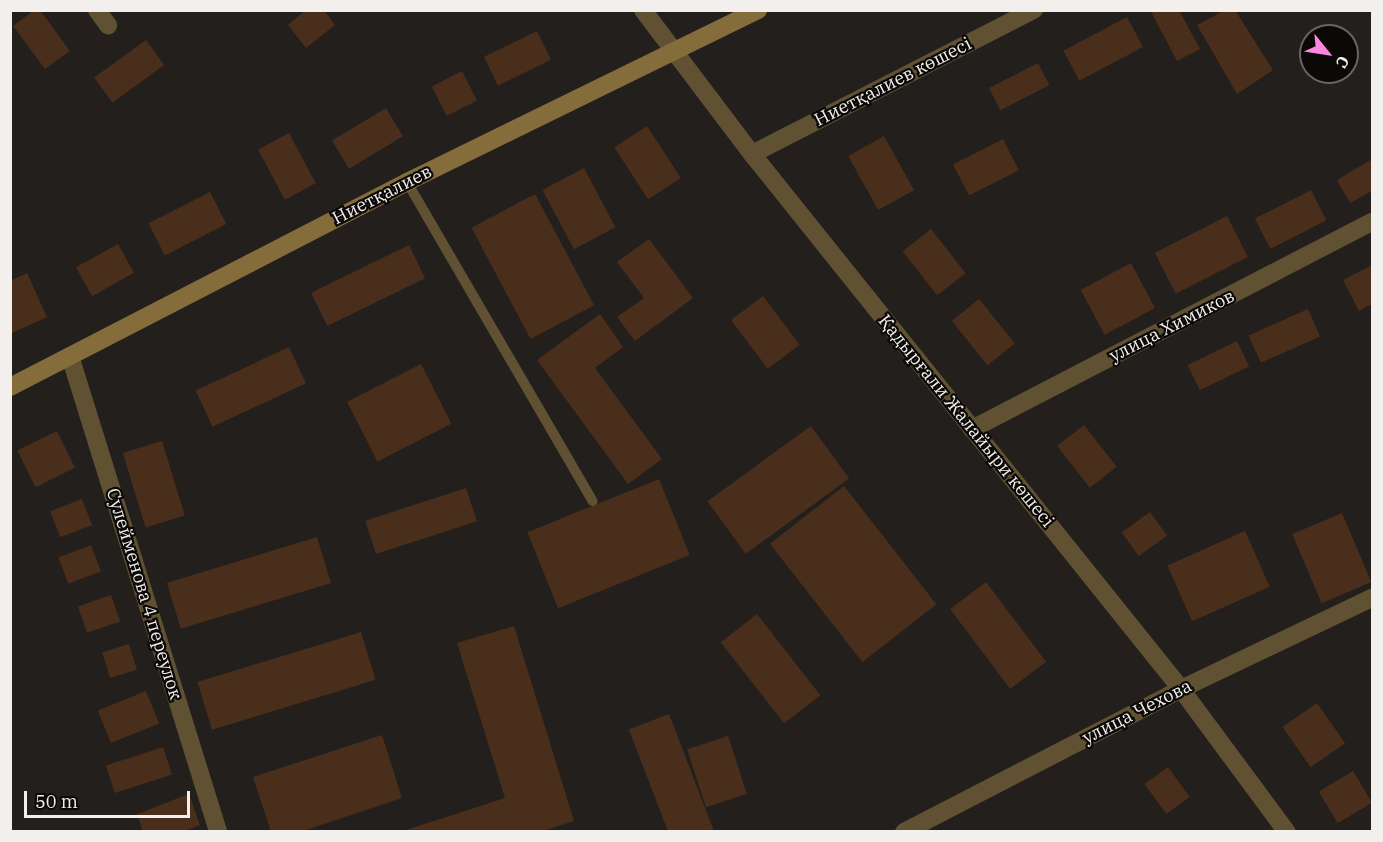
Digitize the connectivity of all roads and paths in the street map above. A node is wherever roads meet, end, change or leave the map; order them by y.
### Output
1 (644, 10) edge
2 (758, 10) edge
3 (1034, 10) edge
4 (675, 54) junction
5 (752, 154) junction
6 (407, 182) junction
7 (1372, 222) edge
8 (70, 356) junction
9 (10, 387) edge
10 (972, 429) junction
11 (593, 501) dead end
12 (1372, 598) edge
13 (1181, 689) junction
14 (218, 831) edge
15 (904, 831) edge
16 (1287, 831) edge

1 - 4 street, Қадырғали Жалайыри көшесі
2 - 4 street, Ниетқалиев
3 - 5 street, Ниетқалиев көшесі
4 - 5 street, Қадырғали Жалайыри көшесі
4 - 6 street, Ниетқалиев
5 - 10 street, Қадырғали Жалайыри көшесі
6 - 8 street, Ниетқалиев
6 - 11 lane
7 - 10 street, улица Химиков
8 - 9 street, Ниетқалиев
8 - 14 street, Сулейменова 4 переулок
10 - 13 street, Қадырғали Жалайыри көшесі
12 - 13 street, улица Чехова
13 - 15 street, улица Чехова
13 - 16 street, Қадырғали Жалайыри көшесі

